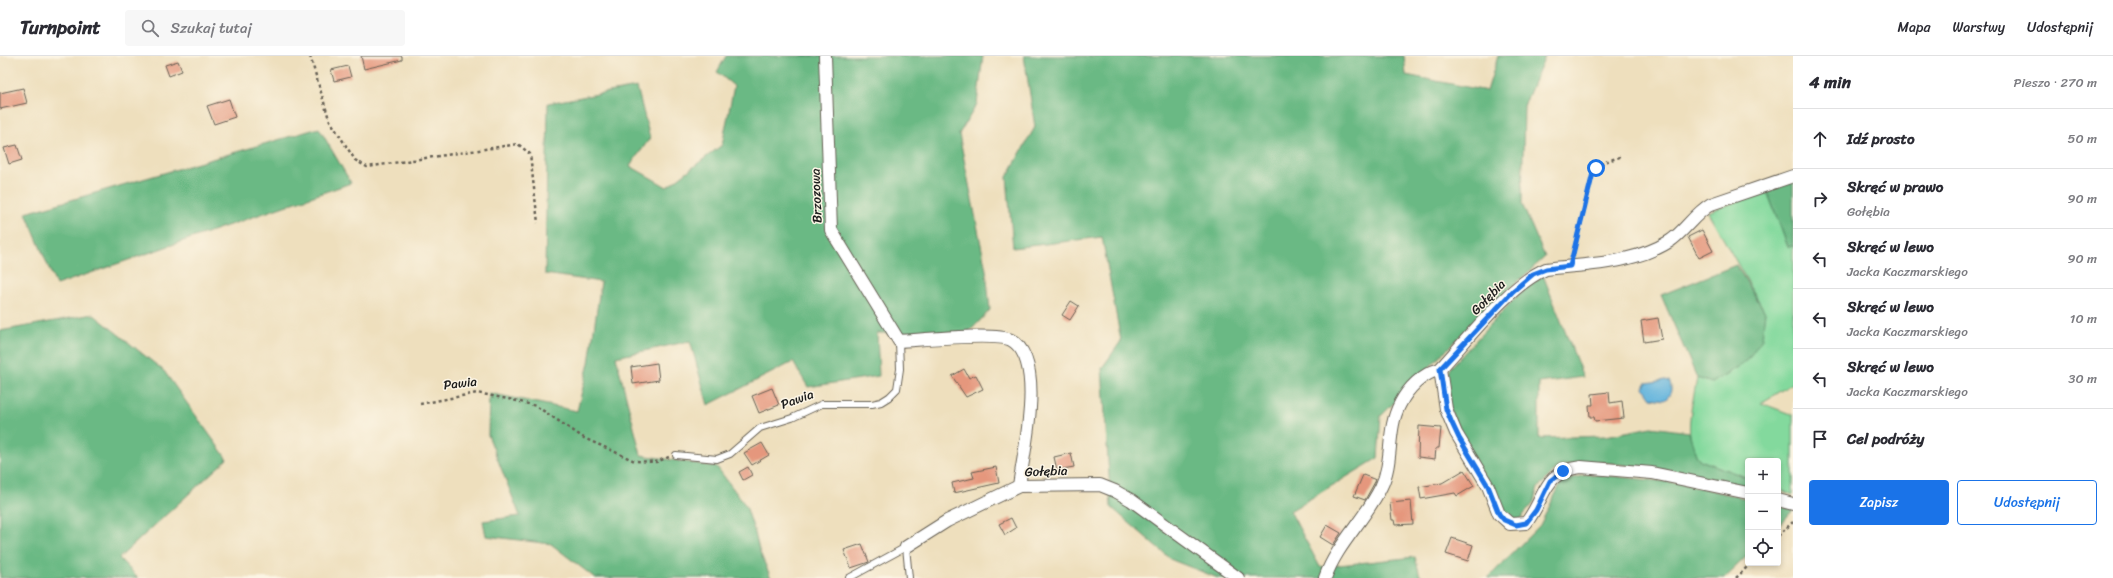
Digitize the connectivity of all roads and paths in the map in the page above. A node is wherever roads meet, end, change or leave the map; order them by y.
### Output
1 (310, 56) edge
2 (825, 56) edge
3 (1623, 156) dead end
4 (1793, 176) edge
5 (538, 223) dead end
6 (1570, 266) junction
7 (899, 341) junction
8 (1440, 369) junction
9 (420, 404) dead end
10 (676, 455) joint
11 (1019, 486) junction
12 (1745, 492) edge
13 (1781, 501) edge
14 (1793, 504) edge
15 (1793, 522) edge
16 (1781, 533) edge
17 (906, 547) junction
18 (1748, 566) edge
19 (849, 578) edge
20 (909, 578) edge
21 (1238, 578) edge
22 (1325, 578) edge
23 (1736, 578) edge

1 - 5 path
2 - 7 street, Brzozowa
3 - 6 path
4 - 6 street, Gołębia
6 - 8 street, Gołębia
7 - 10 lane, Pawia
7 - 11 street
8 - 12 street
8 - 22 street, Gołębia
9 - 10 path, Pawia
11 - 17 street, Gołębia
11 - 21 street, Gołębia
13 - 14 street
15 - 16 path
17 - 19 lane, Gołębia
17 - 20 lane
18 - 23 path

